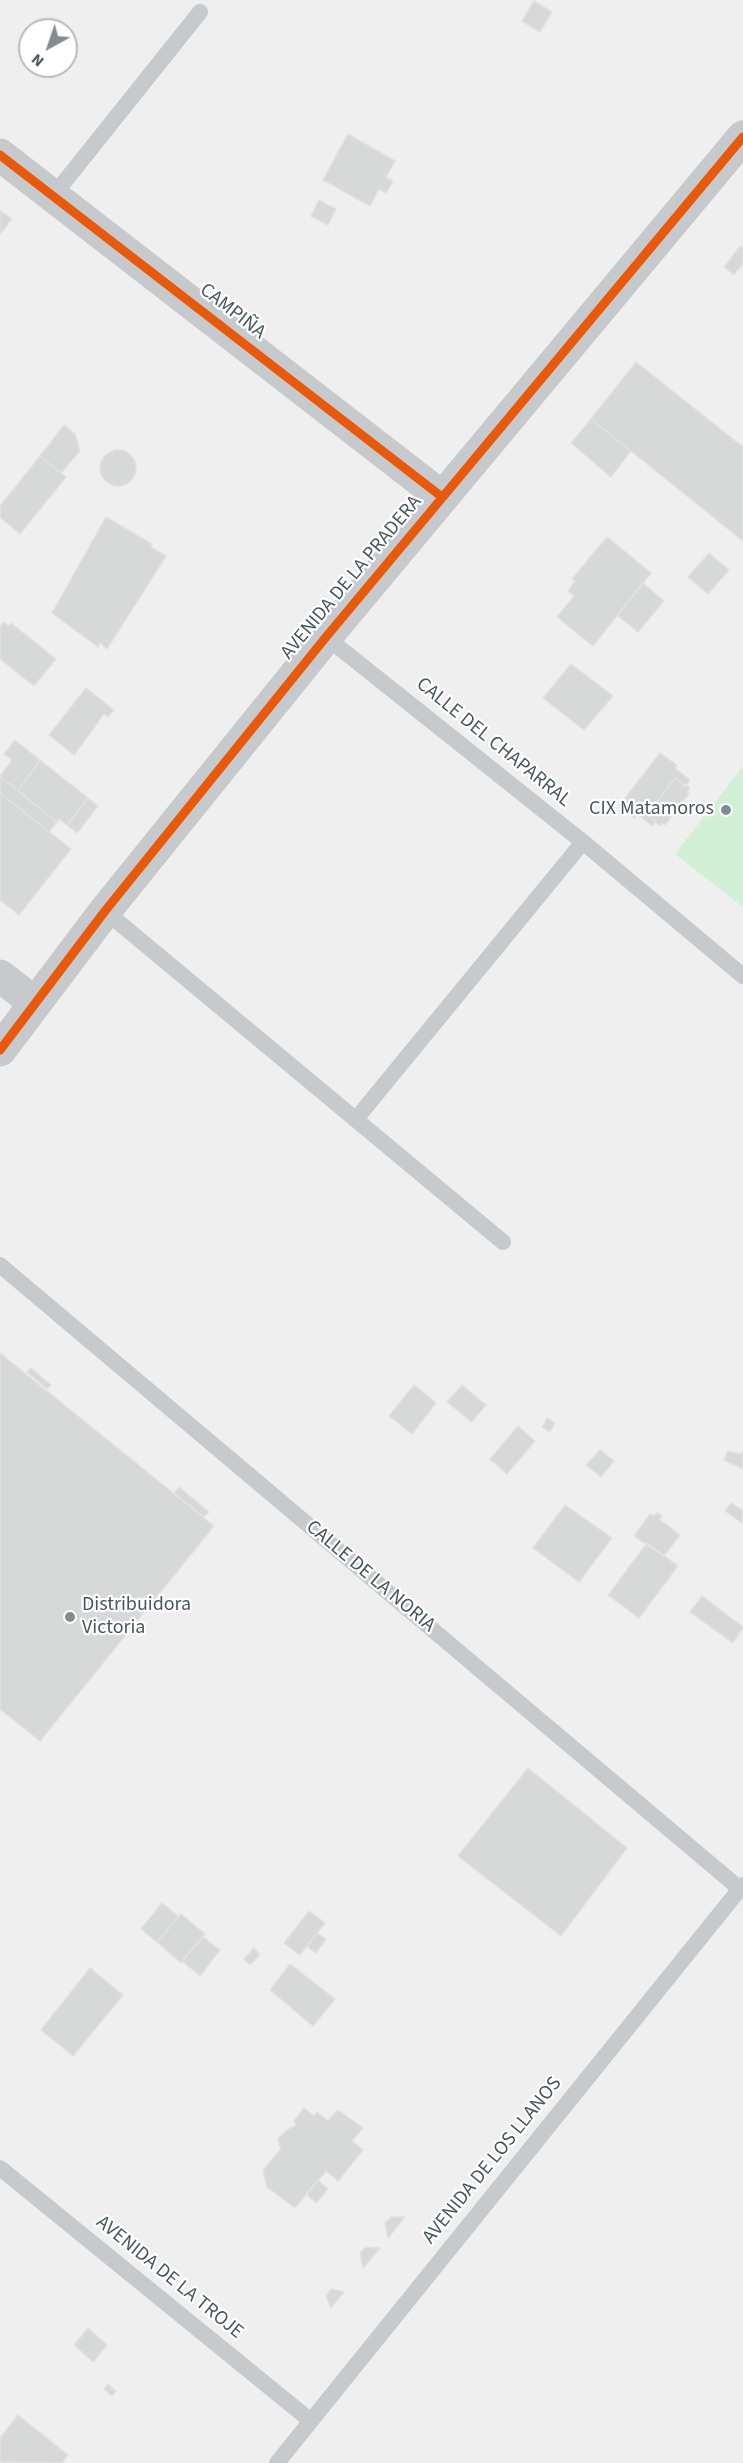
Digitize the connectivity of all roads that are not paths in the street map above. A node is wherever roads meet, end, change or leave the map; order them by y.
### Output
1 (200, 12) dead end
2 (743, 138) edge
3 (0, 155) edge
4 (53, 196) junction
5 (442, 497) junction
6 (326, 637) junction
7 (583, 842) junction
8 (105, 911) junction
9 (0, 976) edge
10 (743, 976) edge
11 (36, 1003) junction
12 (0, 1050) edge
13 (356, 1119) junction
14 (503, 1242) dead end
15 (0, 1265) edge
16 (741, 1887) edge
17 (0, 2168) edge
18 (311, 2421) junction
19 (277, 2463) edge

1 - 4 lane
2 - 5 street, AVENIDA DE LA PRADERA
3 - 4 street, CAMPIÑA
4 - 5 street, CAMPIÑA
5 - 6 street, AVENIDA DE LA PRADERA
6 - 7 lane, CALLE DEL CHAPARRAL
6 - 8 street, AVENIDA DE LA PRADERA
7 - 10 lane, CALLE DEL CHAPARRAL
7 - 13 lane
8 - 11 street, AVENIDA DE LA PRADERA
8 - 13 lane
9 - 11 street
11 - 12 street, AVENIDA DE LA PRADERA
13 - 14 lane
15 - 16 lane, CALLE DE LA NORIA
16 - 18 lane, AVENIDA DE LOS LLANOS
17 - 18 lane, AVENIDA DE LA TROJE
18 - 19 lane, AVENIDA DE LOS LLANOS

